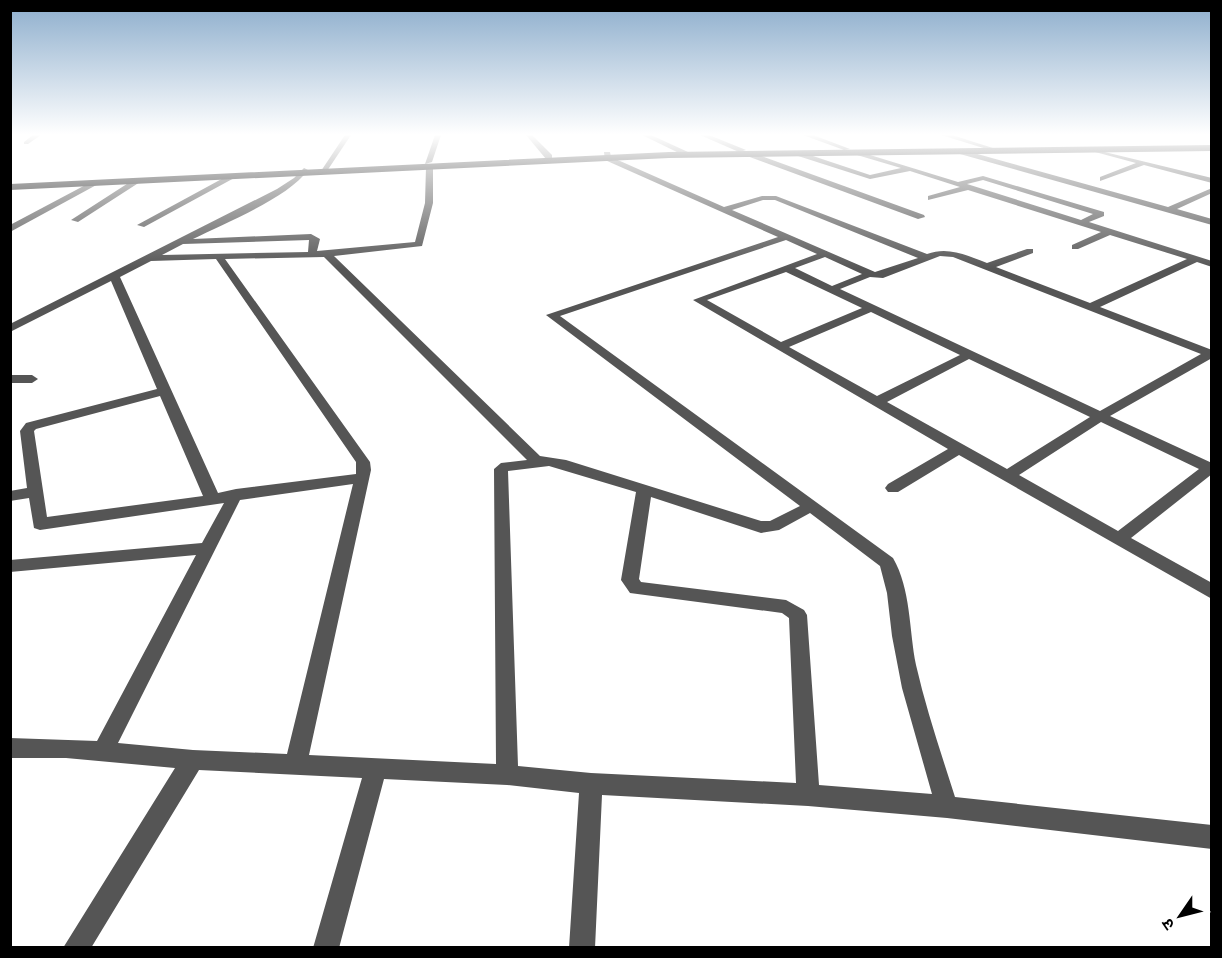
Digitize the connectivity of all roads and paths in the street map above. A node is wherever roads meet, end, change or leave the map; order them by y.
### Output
1 (129, 180) edge
2 (180, 180) edge
3 (227, 180) edge
4 (294, 180) edge
5 (429, 180) edge
6 (658, 180) edge
7 (821, 180) edge
8 (944, 180) edge
9 (976, 180) edge
10 (989, 180) edge
11 (1061, 180) edge
12 (136, 182) junction
13 (96, 183) junction
14 (958, 184) junction
15 (10, 185) edge
16 (968, 187) junction
17 (1212, 190) edge
18 (931, 198) dead end
19 (723, 210) junction
20 (1169, 210) junction
21 (921, 217) dead end
22 (75, 220) dead end
23 (1212, 222) edge
24 (1081, 223) junction
25 (141, 225) dead end
26 (10, 229) edge
27 (1109, 232) junction
28 (786, 237) junction
29 (181, 242) junction
30 (1075, 247) dead end
31 (1030, 251) dead end
32 (319, 254) junction
33 (825, 254) junction
34 (219, 257) junction
35 (150, 258) junction
36 (927, 258) junction
37 (1196, 259) junction
38 (1212, 264) edge
39 (986, 267) junction
40 (786, 268) junction
41 (870, 274) junction
42 (114, 276) junction
43 (832, 289) junction
44 (1090, 307) junction
45 (871, 308) junction
46 (10, 329) edge
47 (780, 347) junction
48 (970, 354) junction
49 (1211, 354) edge
50 (10, 379) edge
51 (32, 379) dead end
52 (164, 391) junction
53 (876, 402) junction
54 (1100, 416) junction
55 (958, 448) junction
56 (544, 463) junction
57 (1210, 469) edge
58 (1007, 476) junction
59 (362, 478) junction
60 (893, 488) dead end
61 (644, 490) junction
62 (35, 492) junction
63 (236, 494) junction
64 (10, 496) edge
65 (212, 498) junction
66 (812, 506) junction
67 (1119, 539) junction
68 (210, 548) junction
69 (10, 566) edge
70 (1212, 592) edge
71 (10, 748) edge
72 (103, 751) junction
73 (193, 760) junction
74 (296, 764) junction
75 (376, 768) junction
76 (507, 775) junction
77 (591, 784) junction
78 (808, 795) junction
79 (947, 807) junction
80 (1212, 837) edge
81 (76, 948) edge
82 (326, 948) edge
83 (582, 948) edge

1 - 15 highway
2 - 12 highway
3 - 25 street
4 - 29 street
5 - 32 street
6 - 19 street
7 - 21 street
8 - 14 street
9 - 14 street
10 - 24 street
11 - 20 street
12 - 13 highway
12 - 22 street
13 - 15 highway
13 - 26 street
14 - 16 street
16 - 18 street
16 - 24 street
17 - 20 street
19 - 28 street
19 - 36 street
20 - 23 street
24 - 27 street
27 - 30 street
27 - 37 street
28 - 33 street
28 - 66 street
29 - 32 street
29 - 35 street
31 - 39 street
32 - 34 street
32 - 56 street
33 - 40 street
33 - 41 street
34 - 35 street
34 - 59 street
35 - 42 street
36 - 39 street
36 - 41 street
37 - 38 street
37 - 44 street
39 - 44 street
40 - 43 street
40 - 47 street
41 - 43 street
42 - 46 street
42 - 52 street
43 - 45 street
44 - 49 street
45 - 47 street
45 - 48 street
47 - 53 street
48 - 53 street
48 - 54 street
49 - 54 street
50 - 51 street
52 - 62 street
52 - 65 street
53 - 55 street
54 - 57 street
54 - 58 street
55 - 58 street
55 - 60 street
56 - 61 street
56 - 76 street
57 - 67 street
58 - 67 street
59 - 63 street
59 - 74 street
61 - 66 street
61 - 78 street
62 - 64 street
62 - 65 street
63 - 65 street
63 - 68 street
66 - 79 street
67 - 70 street
68 - 69 street
68 - 72 street
71 - 72 street
72 - 73 street
73 - 74 street
73 - 81 street
74 - 75 street
75 - 76 street
75 - 82 street
76 - 77 street
77 - 78 street
77 - 83 street
78 - 79 street
79 - 80 street

